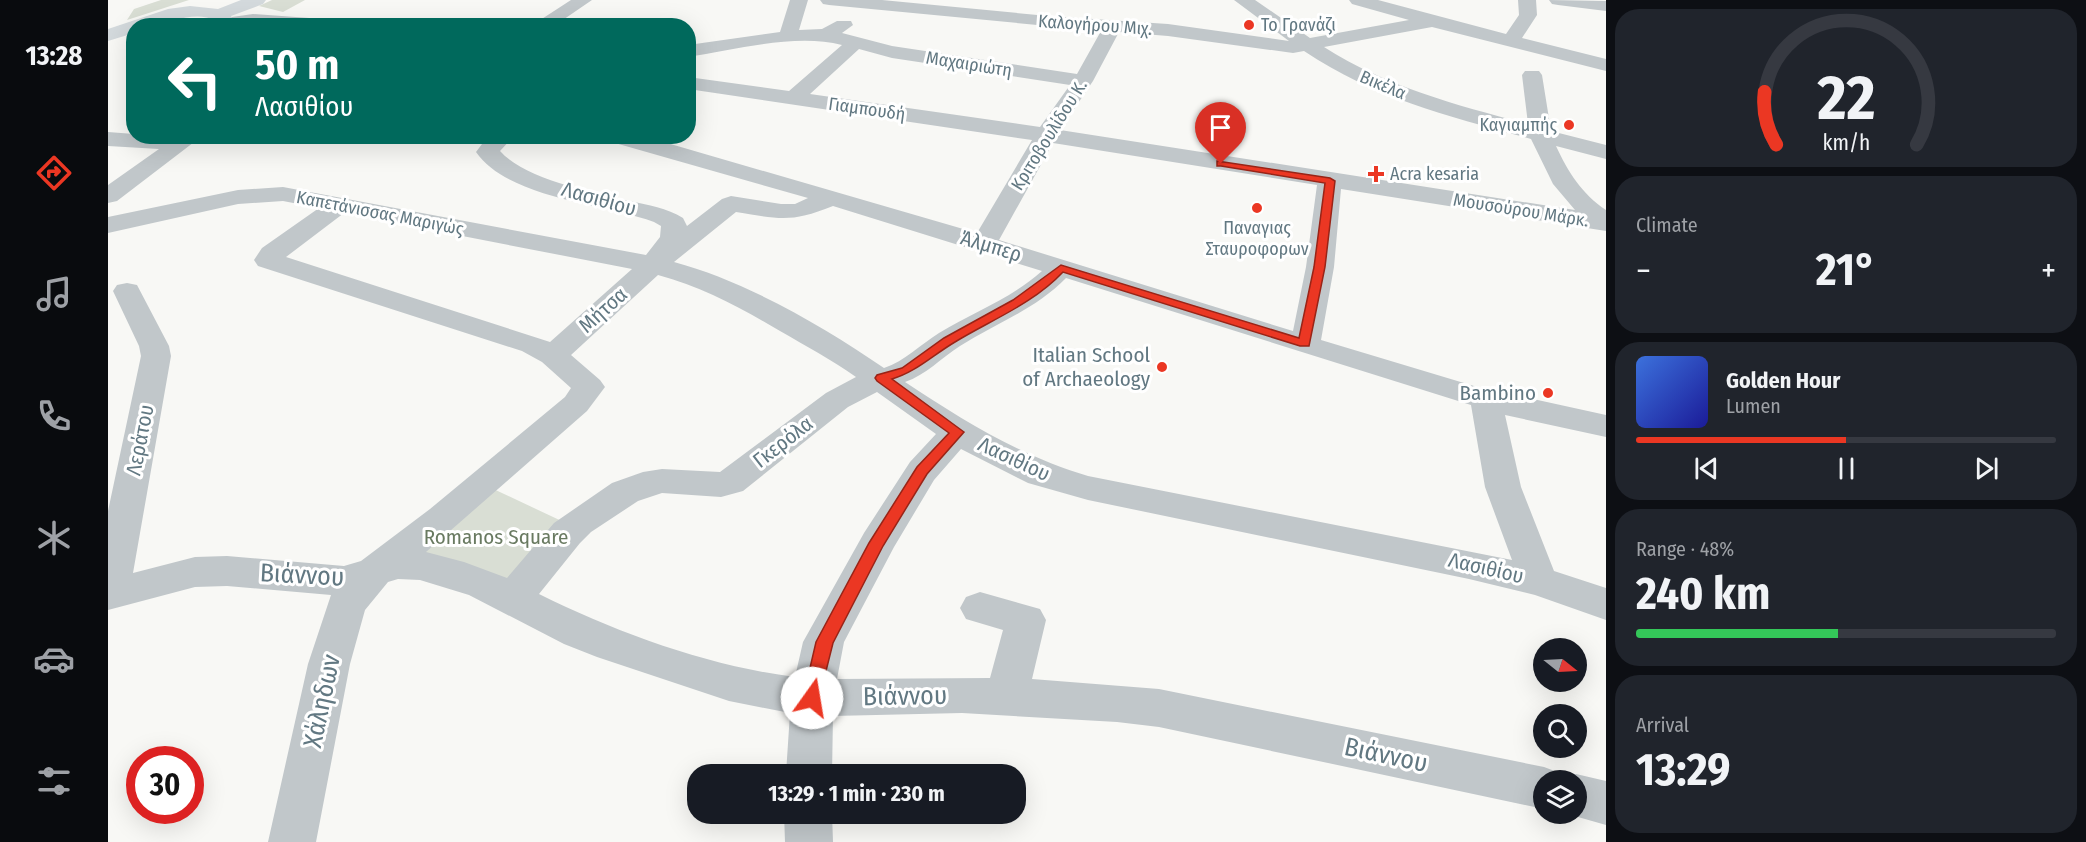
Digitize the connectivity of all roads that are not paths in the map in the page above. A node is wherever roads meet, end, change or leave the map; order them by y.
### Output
1 (257, 0) edge
2 (583, 0) edge
3 (799, 0) edge
4 (829, 0) edge
5 (1243, 0) edge
6 (1358, 0) edge
7 (1527, 0) edge
8 (1558, 0) edge
9 (306, 5) dead end
10 (880, 5) junction
11 (1606, 6) edge
12 (222, 16) edge
13 (160, 18) edge
14 (286, 18) edge
15 (553, 18) edge
16 (1432, 21) junction
17 (1113, 26) junction
18 (126, 30) edge
19 (108, 35) edge
20 (826, 35) junction
21 (788, 36) junction
22 (1511, 41) junction
23 (855, 43) junction
24 (1309, 44) junction
25 (126, 46) edge
26 (696, 50) edge
27 (108, 52) edge
28 (1606, 65) edge
29 (1532, 75) dead end
30 (1083, 81) junction
31 (696, 84) edge
32 (793, 99) junction
33 (1046, 135) junction
34 (1540, 135) junction
35 (108, 139) edge
36 (126, 139) edge
37 (180, 144) edge
38 (493, 144) edge
39 (644, 144) edge
40 (1606, 152) edge
41 (1330, 181) junction
42 (108, 196) edge
43 (831, 198) junction
44 (341, 204) junction
45 (1606, 223) edge
46 (108, 225) edge
47 (984, 243) junction
48 (653, 265) junction
49 (1061, 268) junction
50 (127, 291) dead end
51 (1305, 344) junction
52 (553, 355) junction
53 (881, 378) junction
54 (1486, 400) junction
55 (1606, 426) edge
56 (957, 432) junction
57 (375, 571) junction
58 (1539, 581) junction
59 (109, 595) edge
60 (513, 599) junction
61 (1606, 604) edge
62 (980, 608) dead end
63 (1006, 697) junction
64 (812, 698) junction
65 (809, 764) edge
66 (1533, 786) edge
67 (1587, 799) edge
68 (1606, 803) edge
69 (808, 824) edge
70 (292, 842) edge
71 (809, 842) edge

1 - 12 main road
2 - 15 street
3 - 21 street
4 - 10 street, Καλογήρου Μιχ.
5 - 24 street, Βικέλα
6 - 16 street
7 - 22 street
8 - 11 street
9 - 14 street
10 - 17 street, Καλογήρου Μιχ.
10 - 20 street
12 - 13 main road
16 - 22 street
16 - 24 street, Καλογήρου Μιχ.
17 - 24 street, Καλογήρου Μιχ.
17 - 30 street, Κριτοβουλίδου Κ.
18 - 19 main road
20 - 21 street
20 - 23 street, Μαχαιριώτη
21 - 26 street
22 - 28 street
23 - 30 street, Μαχαιριώτη
23 - 32 street
24 - 34 street, Βικέλα
25 - 27 main road
29 - 34 street
30 - 33 street, Κριτοβουλίδου Κ.
31 - 32 street, Γιαμπουδή
32 - 33 street, Γιαμπουδή
33 - 41 street, Μουσούρου Μάρκ.
33 - 47 street, Κριτοβουλίδου Κ.
34 - 40 street, Βικέλα
34 - 45 street
35 - 36 street
37 - 42 street
38 - 48 street, Λασιθίου
39 - 43 street, Άλμπερ
41 - 45 street, Μουσούρου Μάρκ.
41 - 51 street
43 - 47 street, Άλμπερ
43 - 48 street
44 - 46 street, Καπετάνισσας Μαριγώς
44 - 48 street, Καπετάνισσας Μαριγώς
44 - 52 street
47 - 49 street, Άλμπερ
48 - 52 street, Μήτσα
48 - 53 street, Λασιθίου
49 - 51 street, Άλμπερ
49 - 53 street, Γκερόλα
50 - 59 street, Λεράτου
51 - 54 street, Άλμπερ
52 - 57 street
53 - 56 street, Λασιθίου
53 - 60 street, Γκερόλα
54 - 55 street, Άλμπερ
54 - 58 street
56 - 58 street, Λασιθίου
56 - 64 street
57 - 59 street, Βιάννου
57 - 60 street, Βιάννου
57 - 70 street, Χάληδων
58 - 61 street, Λασιθίου
60 - 64 street, Βιάννου
62 - 63 street
63 - 64 street, Βιάννου
63 - 66 street, Βιάννου
64 - 65 street
67 - 68 street
69 - 71 street

